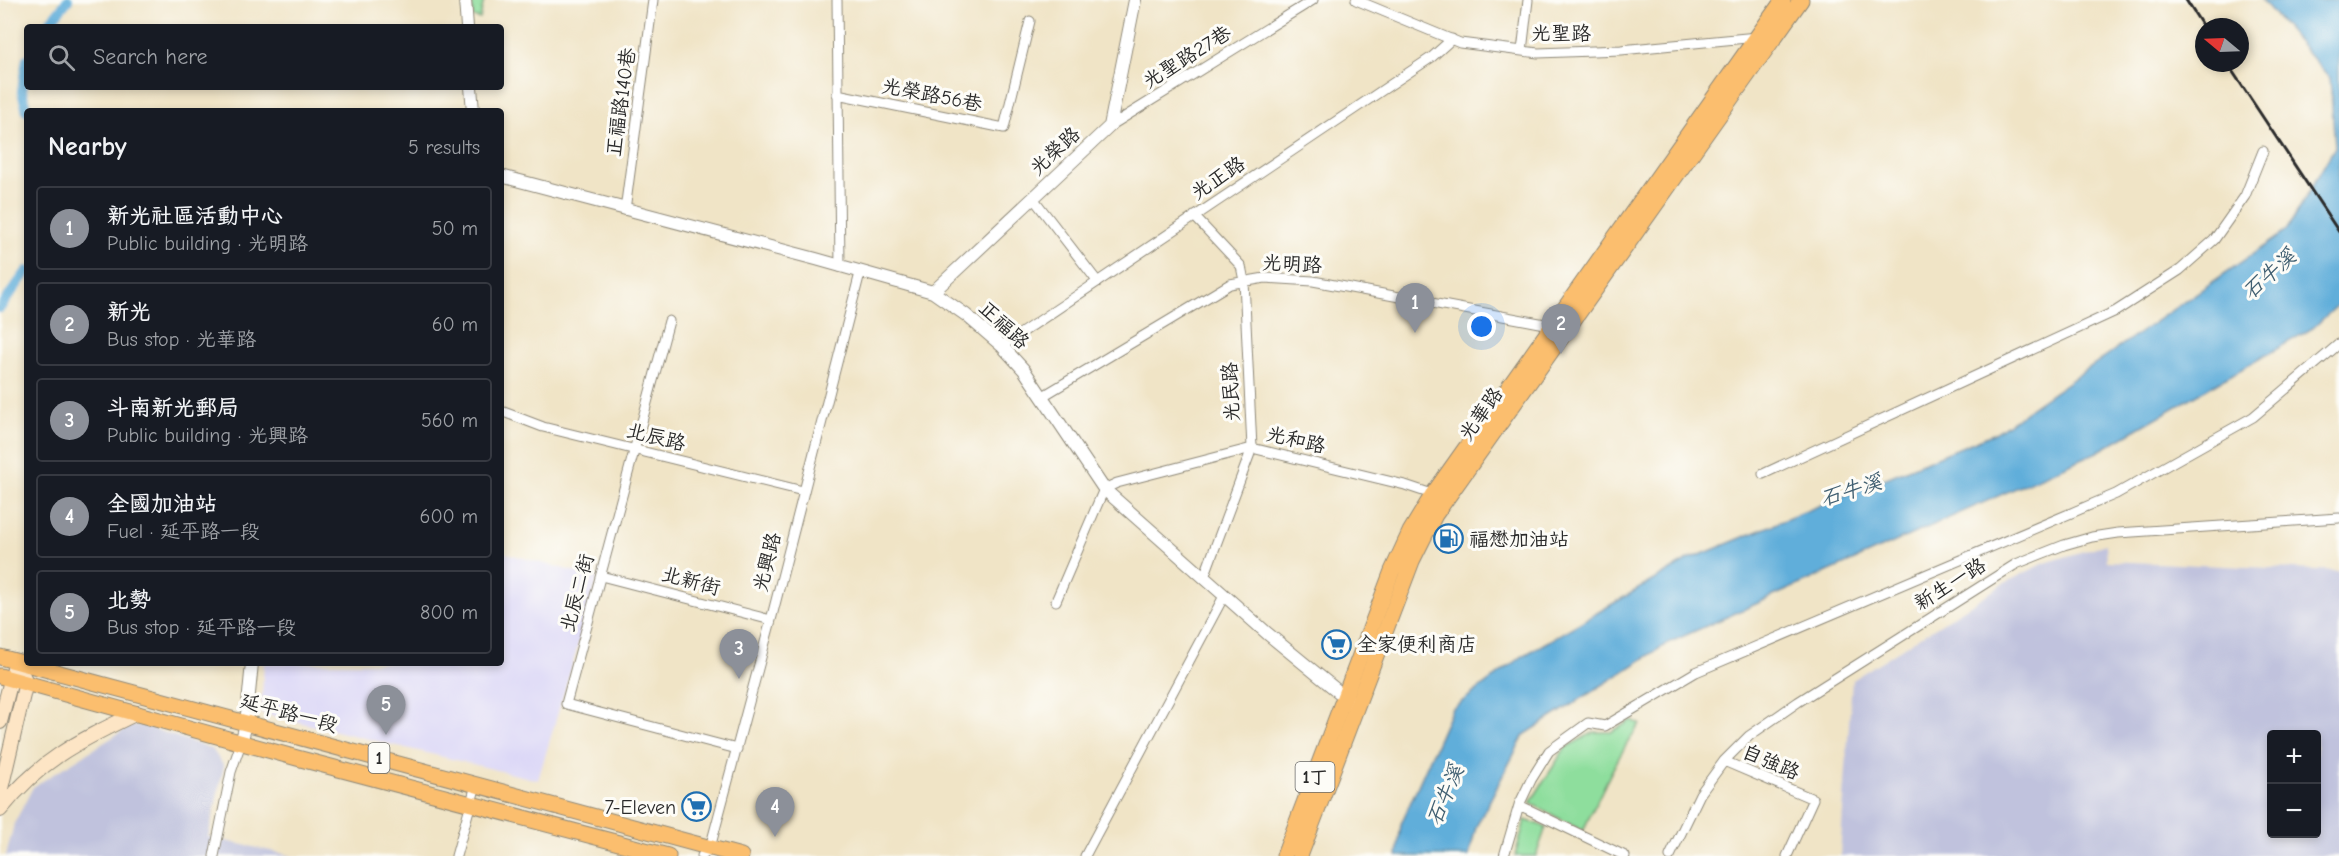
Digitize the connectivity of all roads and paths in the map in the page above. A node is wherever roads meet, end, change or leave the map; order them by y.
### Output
1 (465, 0) edge
2 (653, 0) edge
3 (837, 0) edge
4 (1135, 0) edge
5 (1313, 0) edge
6 (1356, 0) edge
7 (1527, 0) edge
8 (1783, 0) edge
9 (1801, 0) edge
10 (1030, 21) dead end
11 (467, 24) edge
12 (1757, 37) junction
13 (1774, 38) junction
14 (1452, 39) junction
15 (1522, 51) junction
16 (471, 90) edge
17 (837, 94) junction
18 (473, 108) edge
19 (1110, 126) junction
20 (2263, 151) dead end
21 (504, 177) edge
22 (1033, 198) junction
23 (625, 210) junction
24 (1194, 216) junction
25 (1633, 223) junction
26 (840, 267) junction
27 (860, 273) junction
28 (1097, 281) junction
29 (1244, 281) junction
30 (933, 292) junction
31 (669, 321) dead end
32 (1560, 327) junction
33 (2339, 344) edge
34 (1002, 346) junction
35 (1042, 396) junction
36 (504, 412) edge
37 (1252, 448) junction
38 (634, 450) junction
39 (1763, 474) dead end
40 (1104, 489) junction
41 (803, 491) junction
42 (1439, 498) junction
43 (2339, 518) edge
44 (601, 576) junction
45 (1203, 577) junction
46 (1224, 596) junction
47 (1056, 601) dead end
48 (771, 620) junction
49 (0, 657) edge
50 (16, 661) junction
51 (24, 663) edge
52 (34, 666) edge
53 (252, 666) edge
54 (5, 677) edge
55 (26, 682) junction
56 (1351, 702) junction
57 (137, 713) junction
58 (0, 722) edge
59 (246, 724) junction
60 (241, 743) junction
61 (737, 749) junction
62 (1724, 761) junction
63 (476, 785) junction
64 (0, 793) edge
65 (470, 804) junction
66 (1519, 805) junction
67 (0, 810) edge
68 (706, 852) edge
69 (214, 856) edge
70 (456, 856) edge
71 (668, 856) edge
72 (741, 856) edge
73 (1085, 856) edge
74 (1284, 856) edge
75 (1300, 856) edge
76 (1504, 856) edge
77 (1624, 856) edge
78 (1670, 856) edge
79 (1787, 856) edge

1 - 11 street
2 - 23 street, 正福路140巷
3 - 17 street
4 - 19 street, 光榮路
5 - 19 street, 光聖路27巷
6 - 14 street, 光聖路
7 - 15 street
8 - 12 main road, 1丁
9 - 13 main road, 1丁
10 - 17 street, 光榮路56巷
12 - 13 street, 光聖路
12 - 15 street, 光聖路
12 - 25 main road, 光華路 / 1丁
13 - 25 main road, 光華路 / 1丁
14 - 15 street, 光聖路
14 - 24 street, 光正路
16 - 18 street
17 - 26 street
19 - 22 street, 光榮路
20 - 39 street
21 - 23 street, 正福路
22 - 28 street
22 - 30 street, 光榮路
23 - 26 street, 正福路
24 - 28 street, 光正路
24 - 29 street, 光民路
25 - 32 main road, 光華路 / 1丁
26 - 27 street, 正福路
27 - 30 street, 正福路
27 - 41 street, 光興路
28 - 34 street, 光正路
29 - 32 street, 光明路
29 - 35 street, 光明路
29 - 37 street, 光民路
30 - 34 street, 正福路
31 - 38 street, 北辰二街
32 - 42 main road, 光華路 / 1丁
33 - 66 street
34 - 35 street, 正福路
35 - 40 street, 正福路
36 - 38 street, 北辰路
37 - 40 street, 光和路
37 - 42 street, 光和路
37 - 45 street, 光民路
38 - 41 street, 北辰路
38 - 44 street, 北辰二街
40 - 45 street, 正福路
40 - 47 street
41 - 48 street, 光興路
42 - 56 main road, 光華路 / 1丁
43 - 62 street, 新生一路
44 - 48 street, 北新街
44 - 61 street, 北辰二街
45 - 46 street, 正福路
46 - 56 street, 正福路
46 - 73 street
48 - 61 street, 光興路
49 - 50 main road, 延平路一段 / 1
50 - 51 main road, 延平路一段 / 1
50 - 54 main road
50 - 55 main road
52 - 59 main road, 延平路一段 / 1
53 - 59 street
54 - 55 main road, 延平路一段 / 1
54 - 58 main road
55 - 57 main road, 延平路一段 / 1
55 - 64 main road
56 - 74 main road, 光華路 / 1丁
56 - 75 main road, 光華路 / 1丁
57 - 60 main road, 延平路一段 / 1
57 - 67 main road
59 - 60 street
59 - 63 main road, 延平路一段 / 1
60 - 65 main road, 延平路一段 / 1
60 - 69 street
61 - 68 street, 光興路
62 - 78 street, 新生一路
62 - 79 street, 自強路
63 - 65 street
63 - 68 main road, 延平路一段 / 1
65 - 70 street
65 - 71 main road, 延平路一段 / 1
66 - 76 street
66 - 77 street
68 - 72 main road, 延平路一段 / 1

